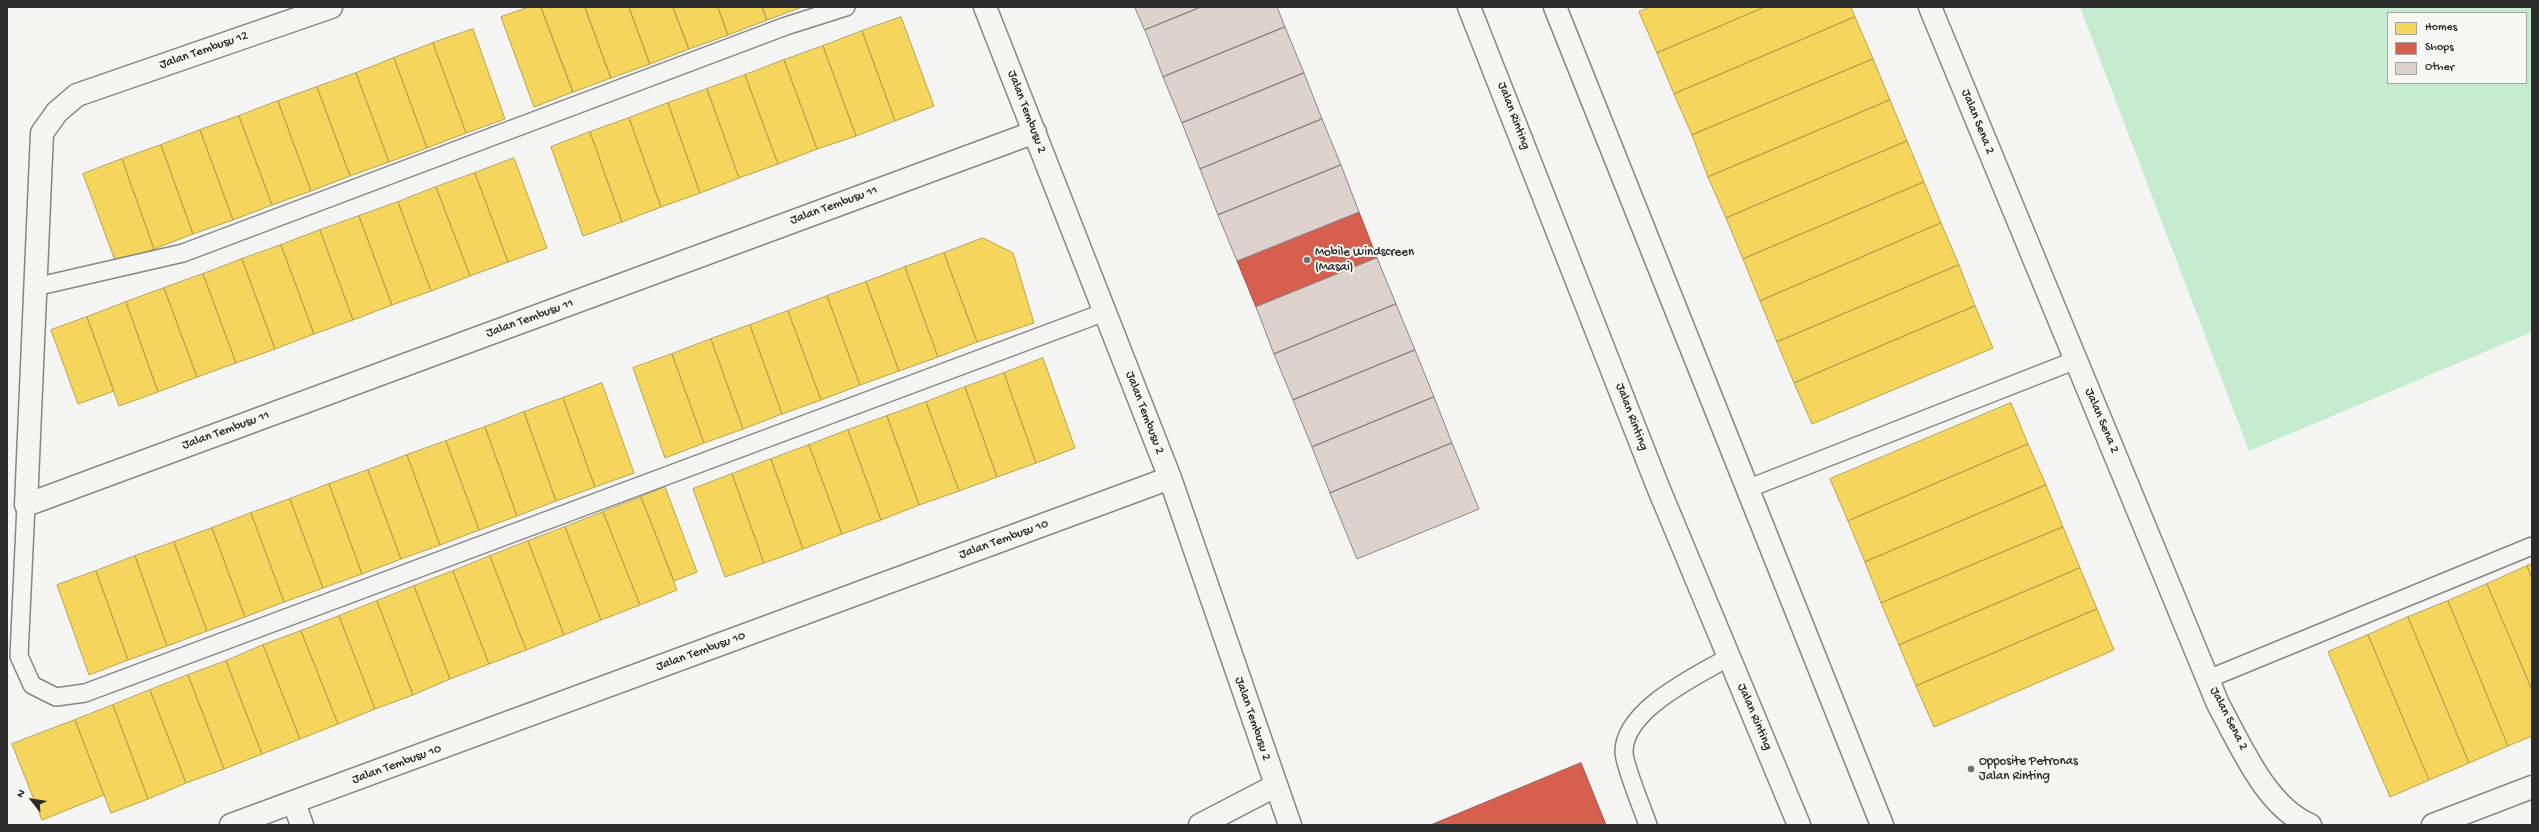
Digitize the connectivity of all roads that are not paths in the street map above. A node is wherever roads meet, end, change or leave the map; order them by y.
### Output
1 (331, 7) edge
2 (846, 7) edge
3 (985, 7) edge
4 (1469, 7) edge
5 (1555, 7) edge
6 (1930, 7) edge
7 (1034, 132) junction
8 (35, 287) junction
9 (1105, 312) junction
10 (2076, 360) junction
11 (1170, 478) junction
12 (1747, 489) junction
13 (26, 505) junction
14 (2532, 546) edge
15 (1729, 657) junction
16 (2208, 679) junction
17 (1275, 786) junction
18 (2532, 787) edge
19 (294, 803) junction
20 (2304, 822) edge
21 (231, 825) edge
22 (302, 825) edge
23 (1200, 825) edge
24 (1290, 825) edge
25 (1648, 825) edge
26 (1799, 825) edge
27 (1882, 825) edge
28 (2433, 825) edge

1 - 8 street, Jalan Tembusu 12
2 - 8 lane
3 - 7 street, Jalan Tembusu 2
4 - 15 street, Jalan Rinting
5 - 12 street
6 - 10 street, Jalan Sena 2
7 - 9 street, Jalan Tembusu 2
7 - 13 street, Jalan Tembusu 11
8 - 13 street
9 - 11 street, Jalan Tembusu 2
9 - 13 lane
10 - 12 lane
10 - 16 street, Jalan Sena 2
11 - 17 street, Jalan Tembusu 2
11 - 19 street, Jalan Tembusu 10
12 - 27 street
14 - 16 lane
15 - 25 lane
15 - 26 street, Jalan Rinting
16 - 20 street, Jalan Sena 2
17 - 23 street
17 - 24 street, Jalan Tembusu 2
18 - 28 street
19 - 21 street, Jalan Tembusu 10
19 - 22 street

